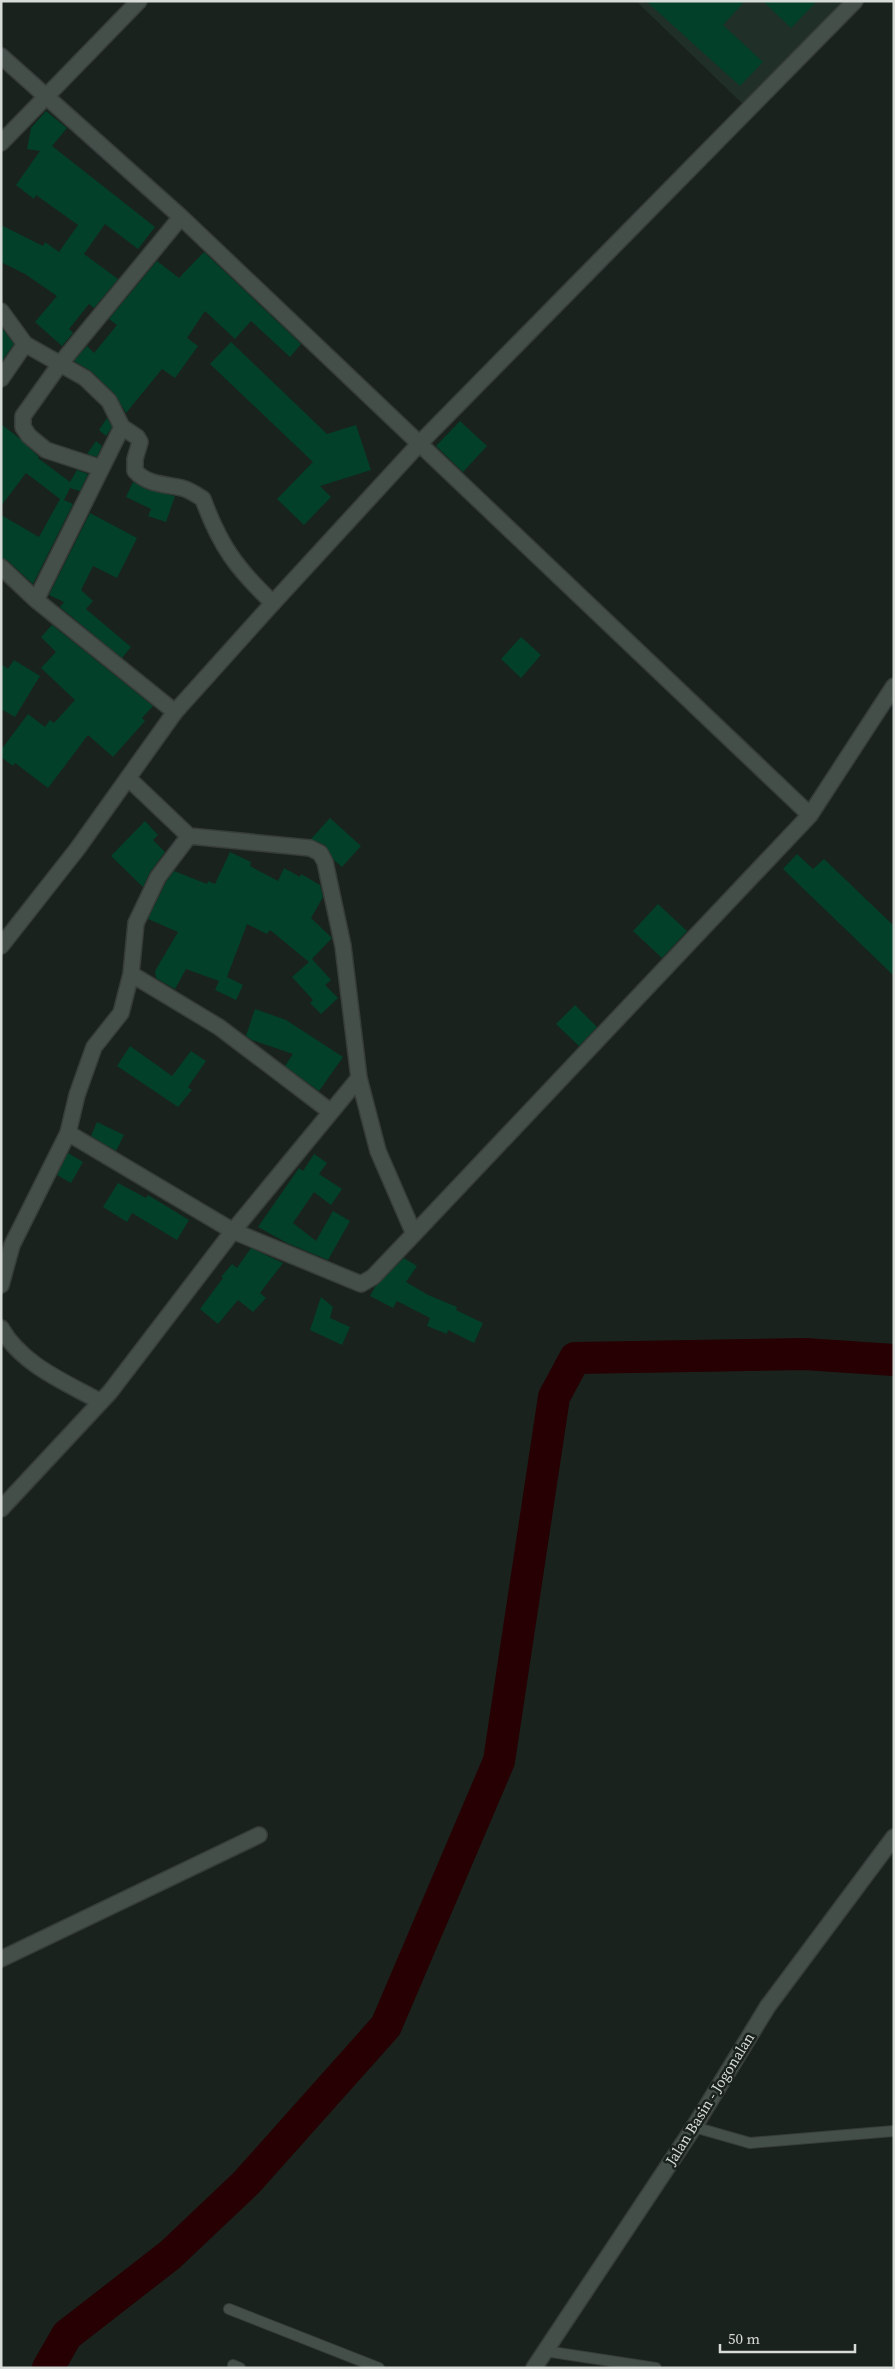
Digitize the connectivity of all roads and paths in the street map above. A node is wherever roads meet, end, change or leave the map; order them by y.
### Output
1 (139, 1) edge
2 (854, 1) edge
3 (1, 56) edge
4 (48, 97) junction
5 (1, 143) edge
6 (180, 217) junction
7 (1, 311) edge
8 (25, 344) junction
9 (60, 364) junction
10 (1, 380) edge
11 (122, 427) junction
12 (420, 443) junction
13 (101, 468) junction
14 (1, 567) edge
15 (36, 600) junction
16 (273, 603) junction
17 (894, 686) edge
18 (175, 712) junction
19 (128, 778) junction
20 (810, 815) junction
21 (189, 836) junction
22 (3, 941) edge
23 (131, 974) junction
24 (359, 1078) junction
25 (331, 1112) junction
26 (68, 1133) junction
27 (233, 1231) junction
28 (414, 1234) junction
29 (1, 1286) edge
30 (1, 1328) edge
31 (101, 1402) junction
32 (1, 1508) edge
33 (259, 1835) dead end
34 (894, 1837) edge
35 (1, 1958) edge
36 (694, 2127) junction
37 (894, 2131) edge
38 (229, 2309) dead end
39 (545, 2351) junction
40 (379, 2368) edge
41 (534, 2368) edge
42 (656, 2368) edge

1 - 4 street
2 - 12 street
3 - 4 street
4 - 5 street
4 - 6 street
6 - 9 street
6 - 12 street
7 - 8 street
8 - 9 street
8 - 10 street
9 - 11 street
9 - 13 street
11 - 13 street
11 - 16 street
12 - 16 street
12 - 20 street
13 - 15 street
14 - 15 street
15 - 18 street
16 - 18 street
17 - 20 street
18 - 19 street
19 - 21 street
19 - 22 street
20 - 28 street
21 - 23 street
21 - 24 street
23 - 25 street
23 - 26 street
24 - 25 street
24 - 28 street
25 - 27 street
26 - 27 street
26 - 29 street
27 - 28 street
27 - 31 street
30 - 31 street
31 - 32 street
33 - 35 street
34 - 36 street, Jalan Basin - Jogonalan
36 - 37 lane
36 - 39 street, Jalan Basin - Jogonalan
38 - 40 lane
39 - 41 street, Jalan Basin - Jogonalan
39 - 42 lane

